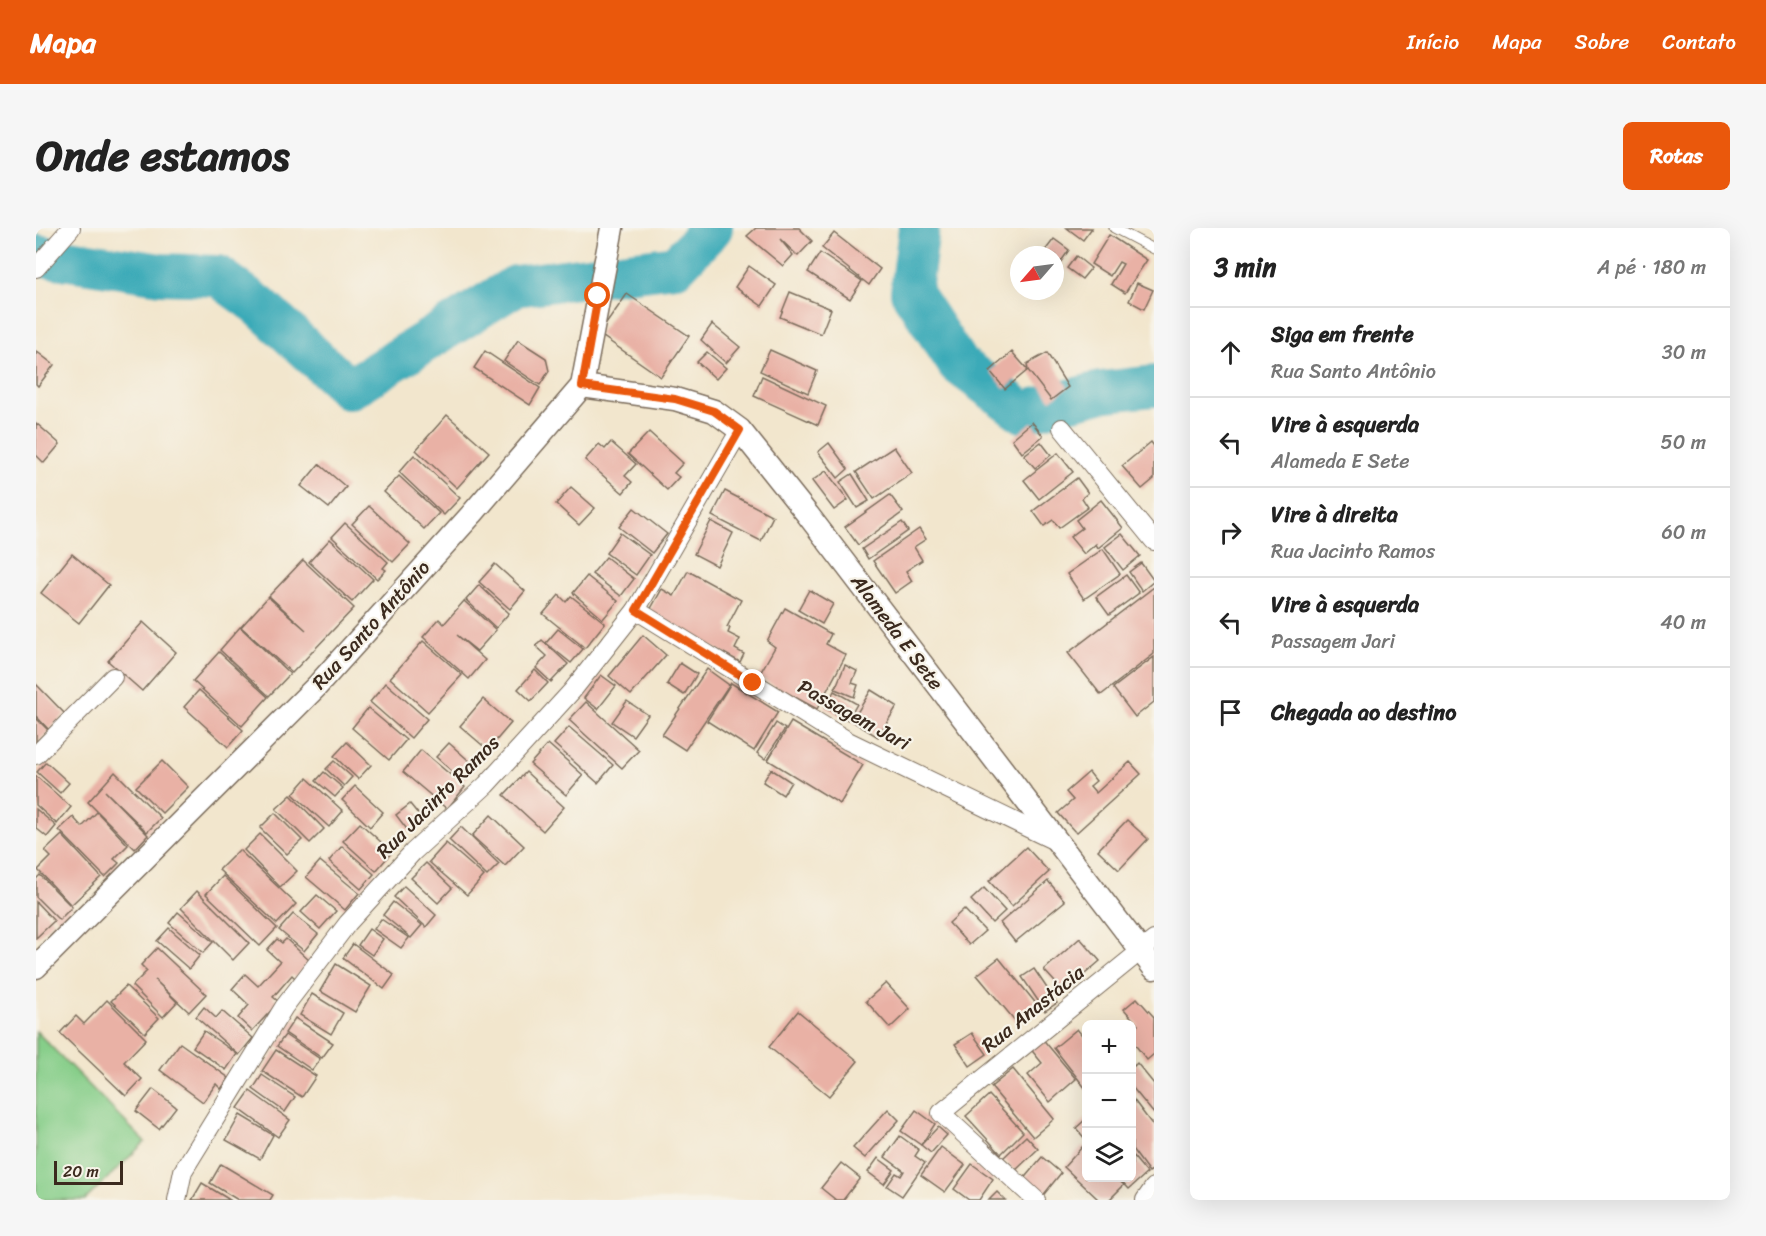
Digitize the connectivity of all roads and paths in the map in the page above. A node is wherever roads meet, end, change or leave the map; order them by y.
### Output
1 (72, 228) edge
2 (612, 228) edge
3 (1114, 228) edge
4 (1154, 249) edge
5 (36, 268) edge
6 (582, 386) junction
7 (1062, 428) dead end
8 (740, 430) junction
9 (1154, 541) edge
10 (636, 610) junction
11 (113, 677) dead end
12 (36, 755) edge
13 (1059, 843) junction
14 (1149, 953) edge
15 (36, 968) edge
16 (1154, 1187) edge
17 (177, 1200) edge
18 (1036, 1200) edge
19 (1145, 1200) edge

1 - 5 street
2 - 6 street
3 - 4 lane
6 - 8 street, Alameda E Sete
6 - 15 street, Rua Santo Antônio
7 - 9 street
8 - 10 street, Rua Jacinto Ramos
8 - 13 street, Alameda E Sete
10 - 13 street, Passagem Jari
10 - 17 street, Rua Jacinto Ramos
11 - 12 street
13 - 14 street, Alameda E Sete
14 - 18 street, Rua Anastácia
16 - 19 street

